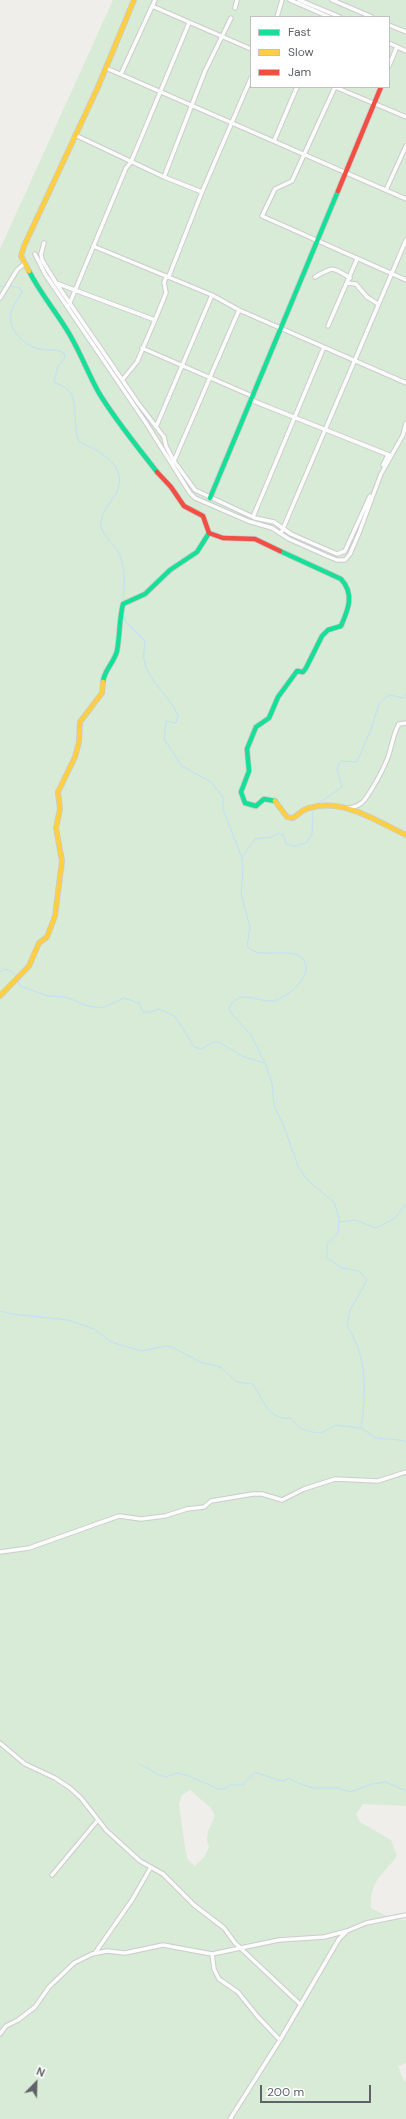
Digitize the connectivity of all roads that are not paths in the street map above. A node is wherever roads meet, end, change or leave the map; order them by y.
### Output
1 (134, 0) edge
2 (155, 0) edge
3 (237, 0) edge
4 (282, 0) edge
5 (290, 0) edge
6 (299, 0) edge
7 (332, 0) edge
8 (152, 6) junction
9 (235, 8) dead end
10 (278, 16) edge
11 (325, 16) edge
12 (338, 16) edge
13 (370, 16) edge
14 (231, 18) dead end
15 (189, 23) junction
16 (390, 25) edge
17 (406, 32) edge
18 (221, 36) junction
19 (390, 44) edge
20 (390, 45) edge
21 (250, 49) edge
22 (396, 49) junction
23 (406, 52) edge
24 (390, 64) edge
25 (106, 68) junction
26 (120, 74) junction
27 (250, 80) edge
28 (297, 88) edge
29 (335, 88) edge
30 (337, 88) edge
31 (381, 88) edge
32 (160, 91) junction
33 (374, 104) junction
34 (192, 106) junction
35 (406, 117) edge
36 (233, 122) junction
37 (75, 135) junction
38 (274, 141) junction
39 (406, 146) edge
40 (304, 154) junction
41 (131, 162) junction
42 (345, 172) junction
43 (164, 177) junction
44 (386, 190) junction
45 (202, 192) junction
46 (406, 199) edge
47 (406, 240) edge
48 (317, 241) junction
49 (44, 243) dead end
50 (93, 246) junction
51 (35, 254) dead end
52 (357, 259) junction
53 (24, 264) junction
54 (392, 274) junction
55 (168, 276) junction
56 (316, 277) dead end
57 (350, 278) junction
58 (406, 280) edge
59 (56, 283) junction
60 (347, 283) junction
61 (76, 289) junction
62 (212, 295) junction
63 (1, 299) edge
64 (378, 304) junction
65 (69, 306) junction
66 (239, 310) junction
67 (156, 320) junction
68 (328, 326) dead end
69 (280, 328) junction
70 (324, 347) junction
71 (142, 348) junction
72 (353, 360) junction
73 (182, 366) junction
74 (209, 377) junction
75 (123, 379) junction
76 (406, 383) edge
77 (251, 398) junction
78 (138, 403) junction
79 (134, 407) junction
80 (294, 418) junction
81 (406, 423) edge
82 (156, 427) junction
83 (324, 430) junction
84 (392, 452) junction
85 (388, 455) junction
86 (174, 461) junction
87 (171, 465) junction
88 (181, 471) junction
89 (177, 474) junction
90 (210, 498) junction
91 (253, 517) junction
92 (283, 530) junction
93 (209, 533) junction
94 (281, 534) junction
95 (406, 723) edge
96 (348, 808) junction
97 (406, 835) edge
98 (0, 996) edge
99 (406, 1472) edge
100 (0, 1552) edge
101 (0, 1743) edge
102 (97, 1821) junction
103 (151, 1867) junction
104 (52, 1875) dead end
105 (406, 1915) edge
106 (346, 1931) junction
107 (243, 1948) junction
108 (95, 1953) junction
109 (212, 1954) junction
110 (301, 2005) junction
111 (0, 2034) edge
112 (280, 2040) junction
113 (230, 2119) edge

1 - 25 street
2 - 8 street
3 - 9 street
4 - 10 street
5 - 11 street
6 - 12 street
7 - 13 street
8 - 15 street
8 - 26 street
14 - 18 street
15 - 18 street
15 - 32 street
16 - 17 street
18 - 21 street
18 - 34 street
19 - 23 street
20 - 22 street
22 - 23 street
22 - 24 street
25 - 26 street
25 - 37 street
26 - 32 street
27 - 36 street
28 - 38 street
29 - 40 street
30 - 33 street
31 - 33 street
32 - 34 street
32 - 41 street
33 - 35 street
33 - 42 street
34 - 36 street
34 - 43 street
36 - 38 street
36 - 45 street
37 - 41 street
37 - 53 street
38 - 40 street
39 - 44 street
40 - 42 street
40 - 48 street
41 - 43 street
41 - 50 street
42 - 44 street
42 - 48 street
43 - 45 street
44 - 46 street
45 - 55 street
47 - 54 street
48 - 52 street
48 - 69 street
49 - 59 street
50 - 55 street
50 - 61 street
51 - 65 street
52 - 54 street
52 - 57 street
53 - 63 street
53 - 93 street
54 - 58 street
54 - 64 street
55 - 62 street
55 - 67 street
56 - 57 street
57 - 60 street
59 - 61 street
59 - 65 street
60 - 64 street
60 - 68 street
61 - 65 street
61 - 67 street
62 - 66 street
62 - 73 street
64 - 72 street
65 - 75 street
65 - 79 street
66 - 69 street
66 - 74 street
67 - 71 street
69 - 70 street
69 - 77 street
70 - 72 street
70 - 80 street
71 - 73 street
71 - 75 street
72 - 76 street
72 - 83 street
73 - 74 street
73 - 82 street
74 - 77 street
74 - 86 street
75 - 78 street
77 - 80 street
77 - 90 street
78 - 79 street
78 - 82 street
79 - 87 street
80 - 83 street
80 - 91 street
81 - 84 street
82 - 86 street
83 - 85 street
83 - 92 street
84 - 85 street
84 - 94 street
85 - 92 street
86 - 87 street
86 - 88 street
87 - 89 street
88 - 89 street
88 - 90 street
89 - 94 street
90 - 91 street
91 - 92 street
92 - 94 street
93 - 96 street
93 - 98 street
95 - 96 street
96 - 97 street
99 - 100 street
101 - 102 street
102 - 103 street
102 - 104 street
103 - 107 street
103 - 108 street
105 - 106 street
106 - 107 street
106 - 110 street
107 - 109 street
107 - 110 street
108 - 109 street
108 - 111 street
109 - 112 street
110 - 112 street
112 - 113 street

